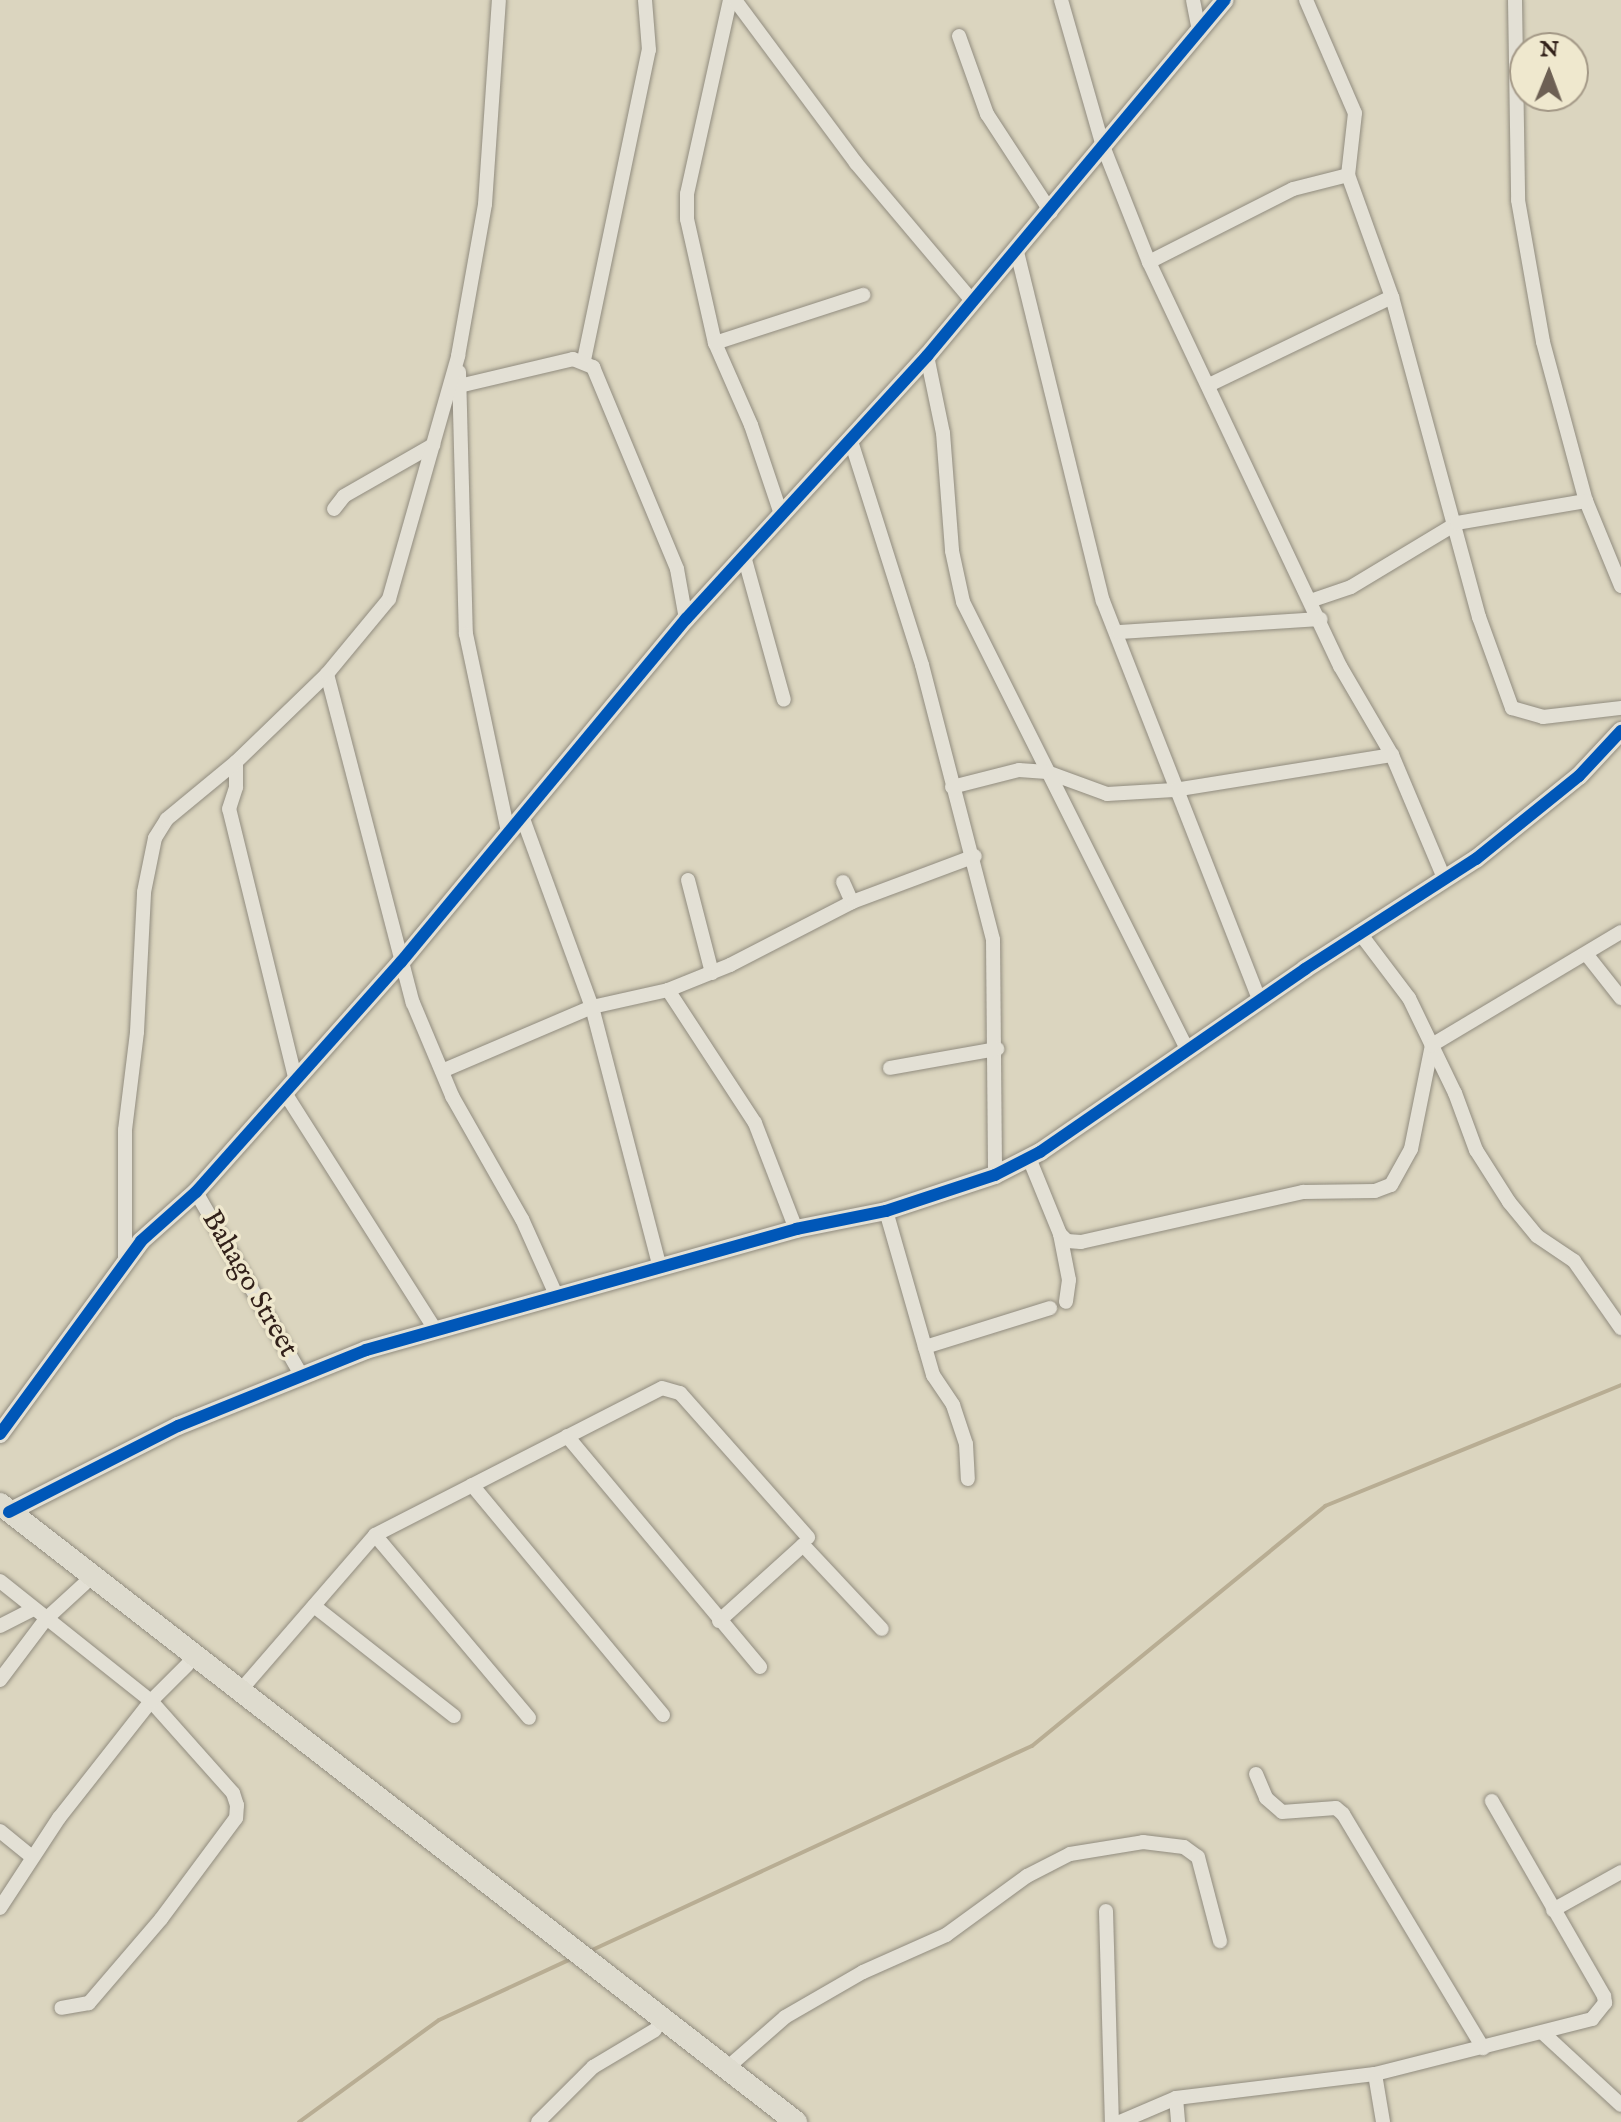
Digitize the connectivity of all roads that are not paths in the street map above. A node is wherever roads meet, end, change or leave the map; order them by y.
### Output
1 (499, 0) edge
2 (645, 0) edge
3 (732, 0) edge
4 (1061, 0) edge
5 (1193, 0) edge
6 (1225, 0) edge
7 (1306, 0) edge
8 (1515, 0) edge
9 (1199, 31) junction
10 (959, 36) dead end
11 (1103, 146) junction
12 (1348, 175) junction
13 (1051, 212) junction
14 (1017, 252) junction
15 (1149, 262) junction
16 (863, 295) dead end
17 (1392, 297) junction
18 (973, 302) junction
19 (715, 343) junction
20 (458, 356) junction
21 (927, 356) junction
22 (584, 360) junction
23 (1209, 385) junction
24 (459, 386) junction
25 (851, 441) junction
26 (433, 445) junction
27 (1586, 501) junction
28 (334, 509) dead end
29 (781, 514) junction
30 (1457, 523) junction
31 (744, 556) junction
32 (1621, 586) edge
33 (1313, 600) junction
34 (686, 619) junction
35 (1321, 619) junction
36 (1119, 632) junction
37 (327, 674) junction
38 (784, 700) dead end
39 (1621, 708) edge
40 (1621, 731) edge
41 (1392, 755) junction
42 (236, 762) junction
43 (1047, 772) junction
44 (952, 787) junction
45 (1174, 790) junction
46 (522, 816) junction
47 (508, 831) junction
48 (975, 856) junction
49 (1444, 878) junction
50 (688, 880) dead end
51 (843, 882) dead end
52 (852, 902) junction
53 (1359, 932) junction
54 (1621, 932) edge
55 (1587, 955) junction
56 (401, 962) junction
57 (712, 973) junction
58 (668, 990) junction
59 (1621, 998) edge
60 (1259, 1000) junction
61 (592, 1007) junction
62 (1432, 1045) junction
63 (997, 1049) junction
64 (1188, 1051) junction
65 (890, 1068) dead end
66 (442, 1071) junction
67 (290, 1087) junction
68 (1029, 1158) junction
69 (995, 1175) junction
70 (196, 1192) junction
71 (886, 1211) junction
72 (796, 1229) junction
73 (1060, 1234) junction
74 (125, 1266) junction
75 (660, 1268) junction
76 (557, 1297) junction
77 (1066, 1302) dead end
78 (1050, 1308) dead end
79 (1621, 1328) edge
80 (436, 1331) junction
81 (925, 1347) junction
82 (302, 1376) junction
83 (0, 1434) edge
84 (567, 1436) junction
85 (968, 1479) dead end
86 (472, 1485) junction
87 (3, 1511) edge
88 (375, 1535) junction
89 (808, 1537) dead end
90 (0, 1581) edge
91 (84, 1584) junction
92 (314, 1606) junction
93 (34, 1609) junction
94 (46, 1619) junction
95 (719, 1621) junction
96 (0, 1626) edge
97 (882, 1629) dead end
98 (187, 1665) junction
99 (760, 1667) dead end
100 (0, 1680) edge
101 (240, 1691) junction
102 (151, 1701) junction
103 (663, 1715) dead end
104 (454, 1716) dead end
105 (529, 1718) dead end
106 (1256, 1774) dead end
107 (1492, 1801) dead end
108 (0, 1831) edge
109 (32, 1857) junction
110 (1621, 1872) edge
111 (0, 1908) edge
112 (1553, 1910) junction
113 (1106, 1911) dead end
114 (1220, 1941) dead end
115 (61, 2008) dead end
116 (655, 2030) junction
117 (1543, 2033) junction
118 (1483, 2048) junction
119 (727, 2068) junction
120 (1375, 2074) junction
121 (1176, 2098) junction
122 (1621, 2105) edge
123 (538, 2122) edge
124 (773, 2122) edge
125 (796, 2122) edge
126 (1112, 2122) edge
127 (1120, 2122) edge
128 (1178, 2122) edge
129 (1383, 2122) edge

1 - 20 street
2 - 22 street
3 - 18 street
3 - 19 street
4 - 11 street
5 - 9 street
6 - 9 street
7 - 12 street
8 - 27 street
9 - 11 street
10 - 13 street
11 - 13 street
11 - 15 street
12 - 15 street
12 - 17 street
13 - 14 street
14 - 18 street
14 - 36 street
15 - 23 street
16 - 19 street
17 - 23 street
17 - 30 street
18 - 21 street
19 - 29 street
20 - 24 street
20 - 26 street
21 - 25 street
21 - 43 street
22 - 24 street
22 - 34 street
23 - 33 street
24 - 47 street
25 - 29 street
25 - 44 street
26 - 28 street
26 - 37 street
27 - 30 street
27 - 32 street
29 - 31 street
30 - 33 street
30 - 39 street
31 - 34 street
31 - 38 street
33 - 35 street
34 - 46 street
35 - 36 street
35 - 41 street
36 - 45 street
37 - 42 street
37 - 56 street
40 - 49 street
41 - 45 street
41 - 49 street
42 - 67 street
42 - 74 street
43 - 44 street
43 - 45 street
43 - 64 street
44 - 48 street
45 - 60 street
46 - 47 street
46 - 61 street
47 - 56 street
48 - 52 street
48 - 63 street
49 - 53 street
50 - 57 street
51 - 52 street
52 - 57 street
53 - 60 street
53 - 62 street
54 - 55 street
55 - 59 street
55 - 62 street
56 - 66 street
56 - 67 street
57 - 58 street
58 - 61 street
58 - 72 street
60 - 64 street
61 - 66 street
61 - 75 street
62 - 73 street
62 - 79 street
63 - 65 street
63 - 69 street
64 - 68 street
66 - 76 street
67 - 70 street
67 - 80 street
68 - 69 street
68 - 73 street
69 - 71 street
70 - 74 street
70 - 82 street, Bahago Street
71 - 72 street
71 - 81 street
72 - 75 street
73 - 77 street
74 - 83 street
75 - 76 street
76 - 80 street
78 - 81 street
80 - 82 street
81 - 85 street
82 - 87 street
84 - 86 street
84 - 89 street
84 - 95 street
86 - 88 street
86 - 103 street
87 - 91 main road
87 - 101 main road
88 - 92 street
88 - 105 street
90 - 93 street
91 - 94 street
91 - 98 main road
92 - 101 street
92 - 104 street
93 - 94 street
93 - 96 street
94 - 100 street
94 - 102 street
95 - 97 street
95 - 99 street
98 - 102 street
98 - 116 main road
101 - 119 main road
102 - 109 street
102 - 115 street
106 - 118 street
107 - 112 street
108 - 109 street
109 - 111 street
110 - 112 street
112 - 117 street
113 - 126 street
114 - 119 street
116 - 123 street
116 - 124 main road
117 - 118 street
117 - 122 street
118 - 120 street
119 - 125 main road
120 - 121 street
120 - 129 street
121 - 127 street
121 - 128 street

